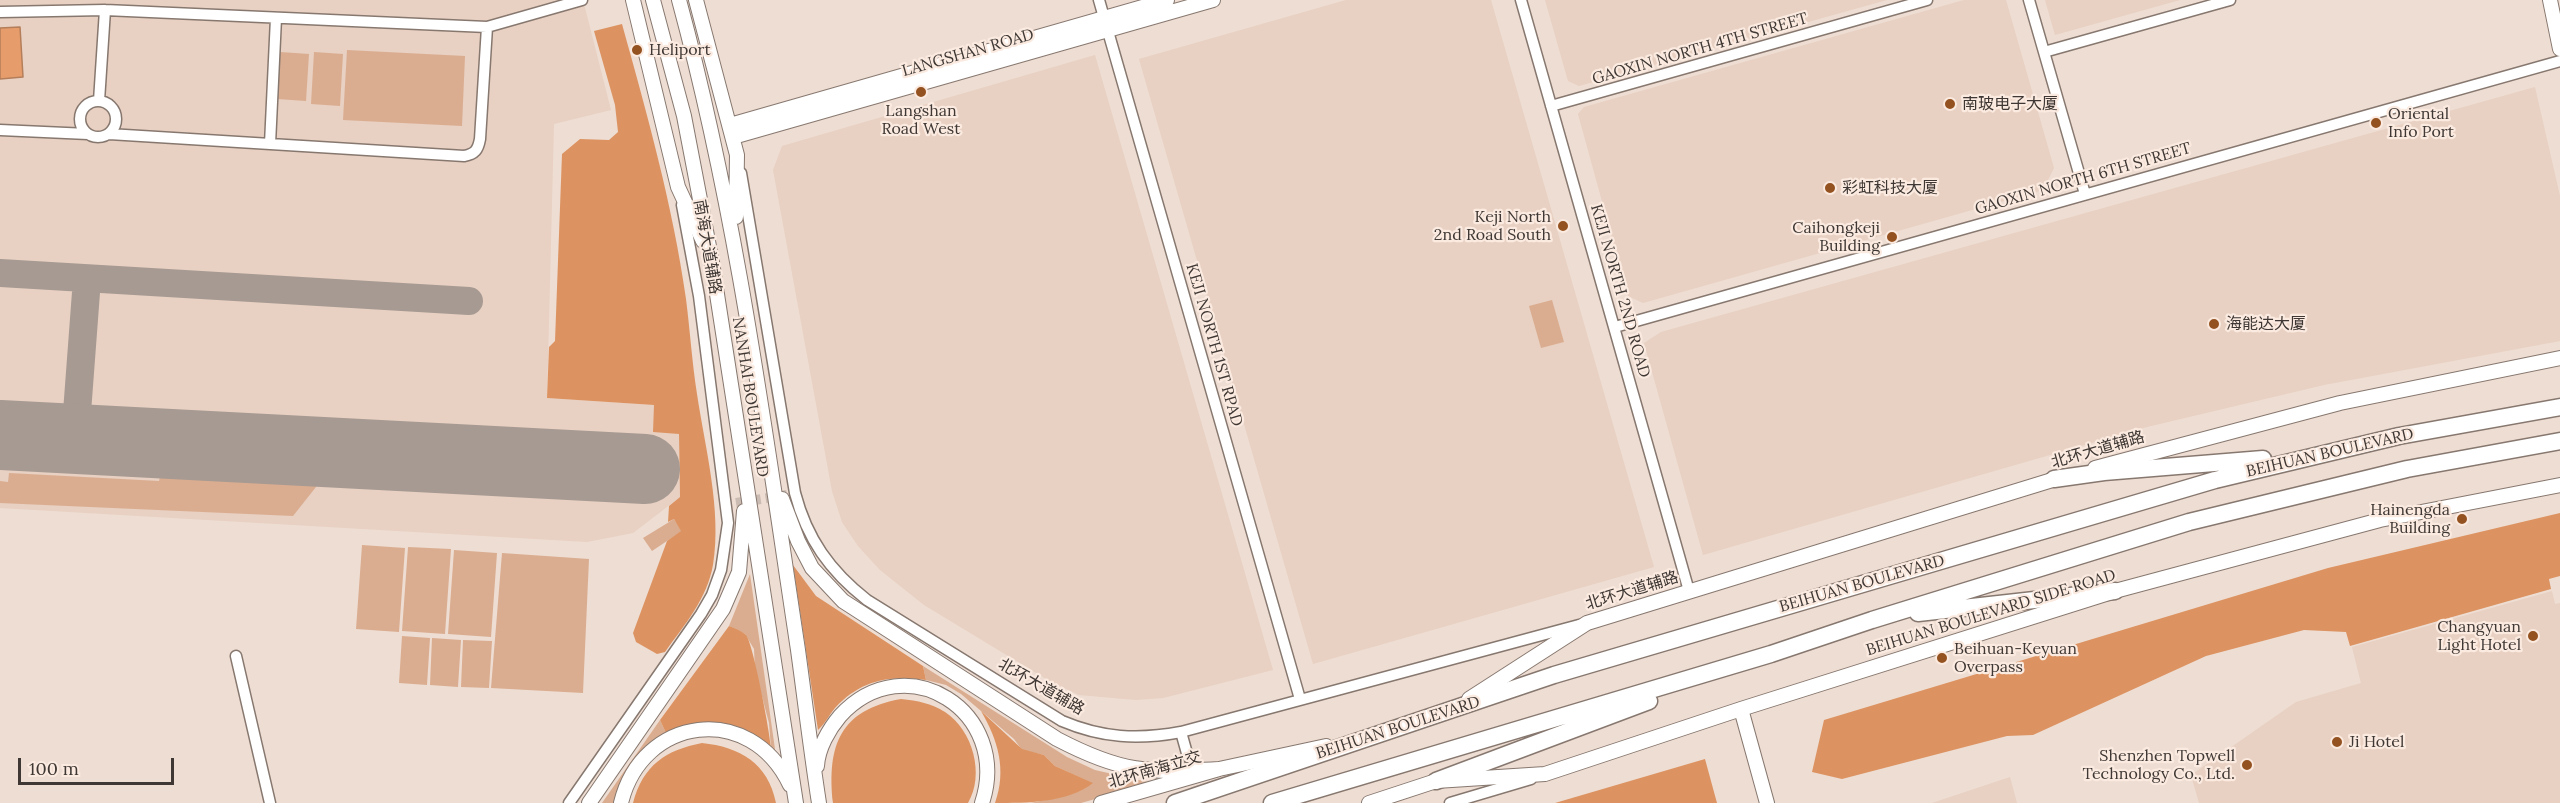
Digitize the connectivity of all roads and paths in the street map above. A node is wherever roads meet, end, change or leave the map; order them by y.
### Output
1 (582, 0) edge
2 (633, 0) edge
3 (653, 0) edge
4 (679, 0) edge
5 (696, 0) edge
6 (1099, 0) edge
7 (1167, 0) edge
8 (1213, 0) edge
9 (1521, 0) edge
10 (1927, 0) edge
11 (2029, 0) edge
12 (2230, 0) edge
13 (2550, 0) edge
14 (105, 10) junction
15 (0, 12) edge
16 (276, 18) junction
17 (1106, 24) junction
18 (487, 27) junction
19 (2560, 49) edge
20 (2044, 52) junction
21 (2560, 61) edge
22 (99, 101) junction
23 (1551, 106) junction
24 (0, 130) edge
25 (731, 131) junction
26 (88, 134) junction
27 (109, 134) junction
28 (270, 144) junction
29 (737, 155) junction
30 (678, 187) junction
31 (2085, 194) junction
32 (735, 243) junction
33 (712, 262) junction
34 (1615, 327) junction
35 (2560, 358) edge
36 (2560, 407) edge
37 (765, 432) junction
38 (2560, 441) edge
39 (741, 449) junction
40 (2323, 453) junction
41 (2054, 479) junction
42 (2560, 485) edge
43 (1689, 591) junction
44 (2115, 591) junction
45 (1872, 620) junction
46 (1587, 623) junction
47 (1772, 654) junction
48 (236, 656) dead end
49 (1300, 699) junction
50 (1741, 709) junction
51 (1449, 711) junction
52 (1181, 732) junction
53 (1363, 738) junction
54 (1188, 757) tunnel mouth
55 (1219, 769) junction
56 (1545, 774) junction
57 (815, 780) junction
58 (1436, 781) junction
59 (796, 800) edge
60 (270, 803) edge
61 (569, 803) edge
62 (590, 803) edge
63 (621, 803) edge
64 (819, 803) edge
65 (982, 803) edge
66 (1101, 803) edge
67 (1175, 803) edge
68 (1272, 803) edge
69 (1368, 803) edge
70 (1450, 803) edge
71 (1767, 803) edge

1 - 18 street
2 - 30 main road, 南海大道辅路
3 - 33 main road, NANHAI BOULEVARD
4 - 32 main road, NANHAI BOULEVARD
5 - 25 main road
6 - 17 street, KEJI NORTH 1ST RPAD
7 - 17 main road, LANGSHAN ROAD
8 - 17 main road, LANGSHAN ROAD
9 - 23 street, KEJI NORTH 2ND ROAD
10 - 23 street, GAOXIN NORTH 4TH STREET
11 - 20 street
12 - 20 street
13 - 19 main road
14 - 15 street
14 - 16 street
14 - 22 street
16 - 18 street
16 - 28 street
17 - 25 main road, LANGSHAN ROAD
17 - 49 street, KEJI NORTH 1ST RPAD
18 - 28 street
20 - 31 street
21 - 31 street, GAOXIN NORTH 6TH STREET
22 - 26 street
22 - 27 street
23 - 34 street, KEJI NORTH 2ND ROAD
24 - 26 street
25 - 29 main road, 南海大道辅路
26 - 27 street
27 - 28 street
29 - 32 main road, 南海大道辅路
29 - 52 street, 北环大道辅路
30 - 33 main road
30 - 61 street, 南海大道辅路
31 - 34 street, GAOXIN NORTH 6TH STREET
32 - 37 main road, NANHAI BOULEVARD
33 - 39 main road, NANHAI BOULEVARD
34 - 43 street, KEJI NORTH 2ND ROAD
35 - 41 main road, 北环大道辅路
36 - 40 highway, BEIHUAN BOULEVARD
37 - 55 main road
37 - 57 main road, NANHAI BOULEVARD
38 - 45 highway, BEIHUAN BOULEVARD
39 - 59 main road, NANHAI BOULEVARD
39 - 62 main road
40 - 41 highway
40 - 51 highway, BEIHUAN BOULEVARD
41 - 43 main road, 北环大道辅路
42 - 44 main road, BEIHUAN BOULEVARD SIDE ROAD
43 - 46 main road, 北环大道辅路
44 - 45 highway
44 - 50 main road, BEIHUAN BOULEVARD SIDE ROAD
45 - 47 highway, BEIHUAN BOULEVARD
46 - 49 street, 北环大道辅路
46 - 51 main road
47 - 58 highway
47 - 68 highway, BEIHUAN BOULEVARD
48 - 60 street
49 - 52 street, 北环大道辅路
50 - 56 main road, BEIHUAN BOULEVARD SIDE ROAD
50 - 71 main road
51 - 53 highway, BEIHUAN BOULEVARD
52 - 54 street
53 - 55 main road
53 - 67 highway, BEIHUAN BOULEVARD
55 - 66 main road, 北环南海立交
56 - 58 main road, BEIHUAN BOULEVARD SIDE ROAD
56 - 70 street
57 - 64 main road, NANHAI BOULEVARD
57 - 65 main road
58 - 69 main road
59 - 63 main road

